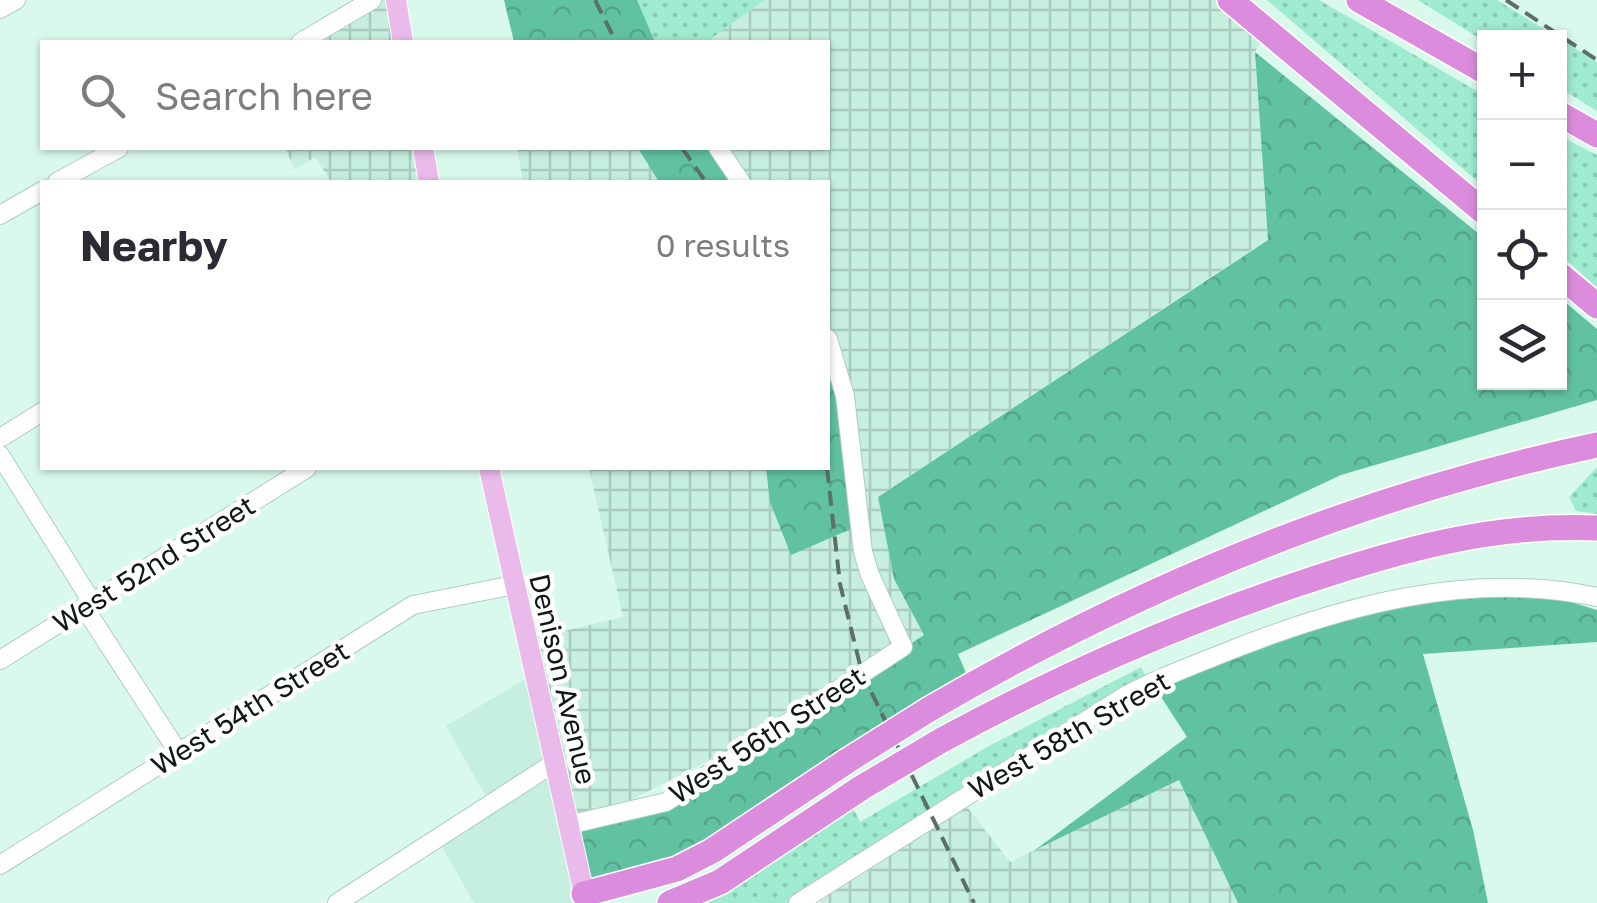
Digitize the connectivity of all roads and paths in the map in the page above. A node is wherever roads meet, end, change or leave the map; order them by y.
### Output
1 (16, 0) edge
2 (372, 0) edge
3 (396, 0) edge
4 (1230, 0) edge
5 (1359, 0) edge
6 (0, 9) edge
7 (304, 40) edge
8 (403, 40) edge
9 (1477, 67) edge
10 (1567, 118) edge
11 (1597, 135) edge
12 (114, 150) edge
13 (422, 150) edge
14 (719, 150) edge
15 (422, 179) edge
16 (61, 180) edge
17 (740, 180) edge
18 (40, 192) edge
19 (1482, 210) edge
20 (0, 215) edge
21 (1567, 281) edge
22 (1597, 306) edge
23 (830, 345) edge
24 (40, 413) edge
25 (0, 438) edge
26 (1597, 445) edge
27 (0, 455) edge
28 (305, 470) edge
29 (489, 470) edge
30 (1597, 528) edge
31 (514, 585) junction
32 (1597, 597) edge
33 (88, 605) junction
34 (0, 660) edge
35 (178, 752) junction
36 (554, 762) junction
37 (568, 825) junction
38 (0, 865) edge
39 (585, 899) edge
40 (337, 903) edge
41 (670, 903) edge
42 (798, 903) edge

1 - 6 street
2 - 7 street
3 - 8 main road
4 - 19 highway
5 - 9 highway
10 - 11 highway
12 - 16 street
13 - 15 main road
14 - 17 street
18 - 20 street
21 - 22 highway
23 - 37 street, West 56th Street
24 - 25 street
26 - 39 highway, bridge
27 - 33 street
28 - 33 street, West 52nd Street
29 - 31 main road, Denison Avenue
30 - 41 highway, bridge
31 - 35 street, West 54th Street
31 - 36 main road, Denison Avenue
32 - 42 street, West 58th Street
33 - 34 street, West 52nd Street
33 - 35 street
35 - 38 street, West 54th Street
36 - 37 main road, Denison Avenue
36 - 40 street
37 - 39 main road, Denison Avenue

